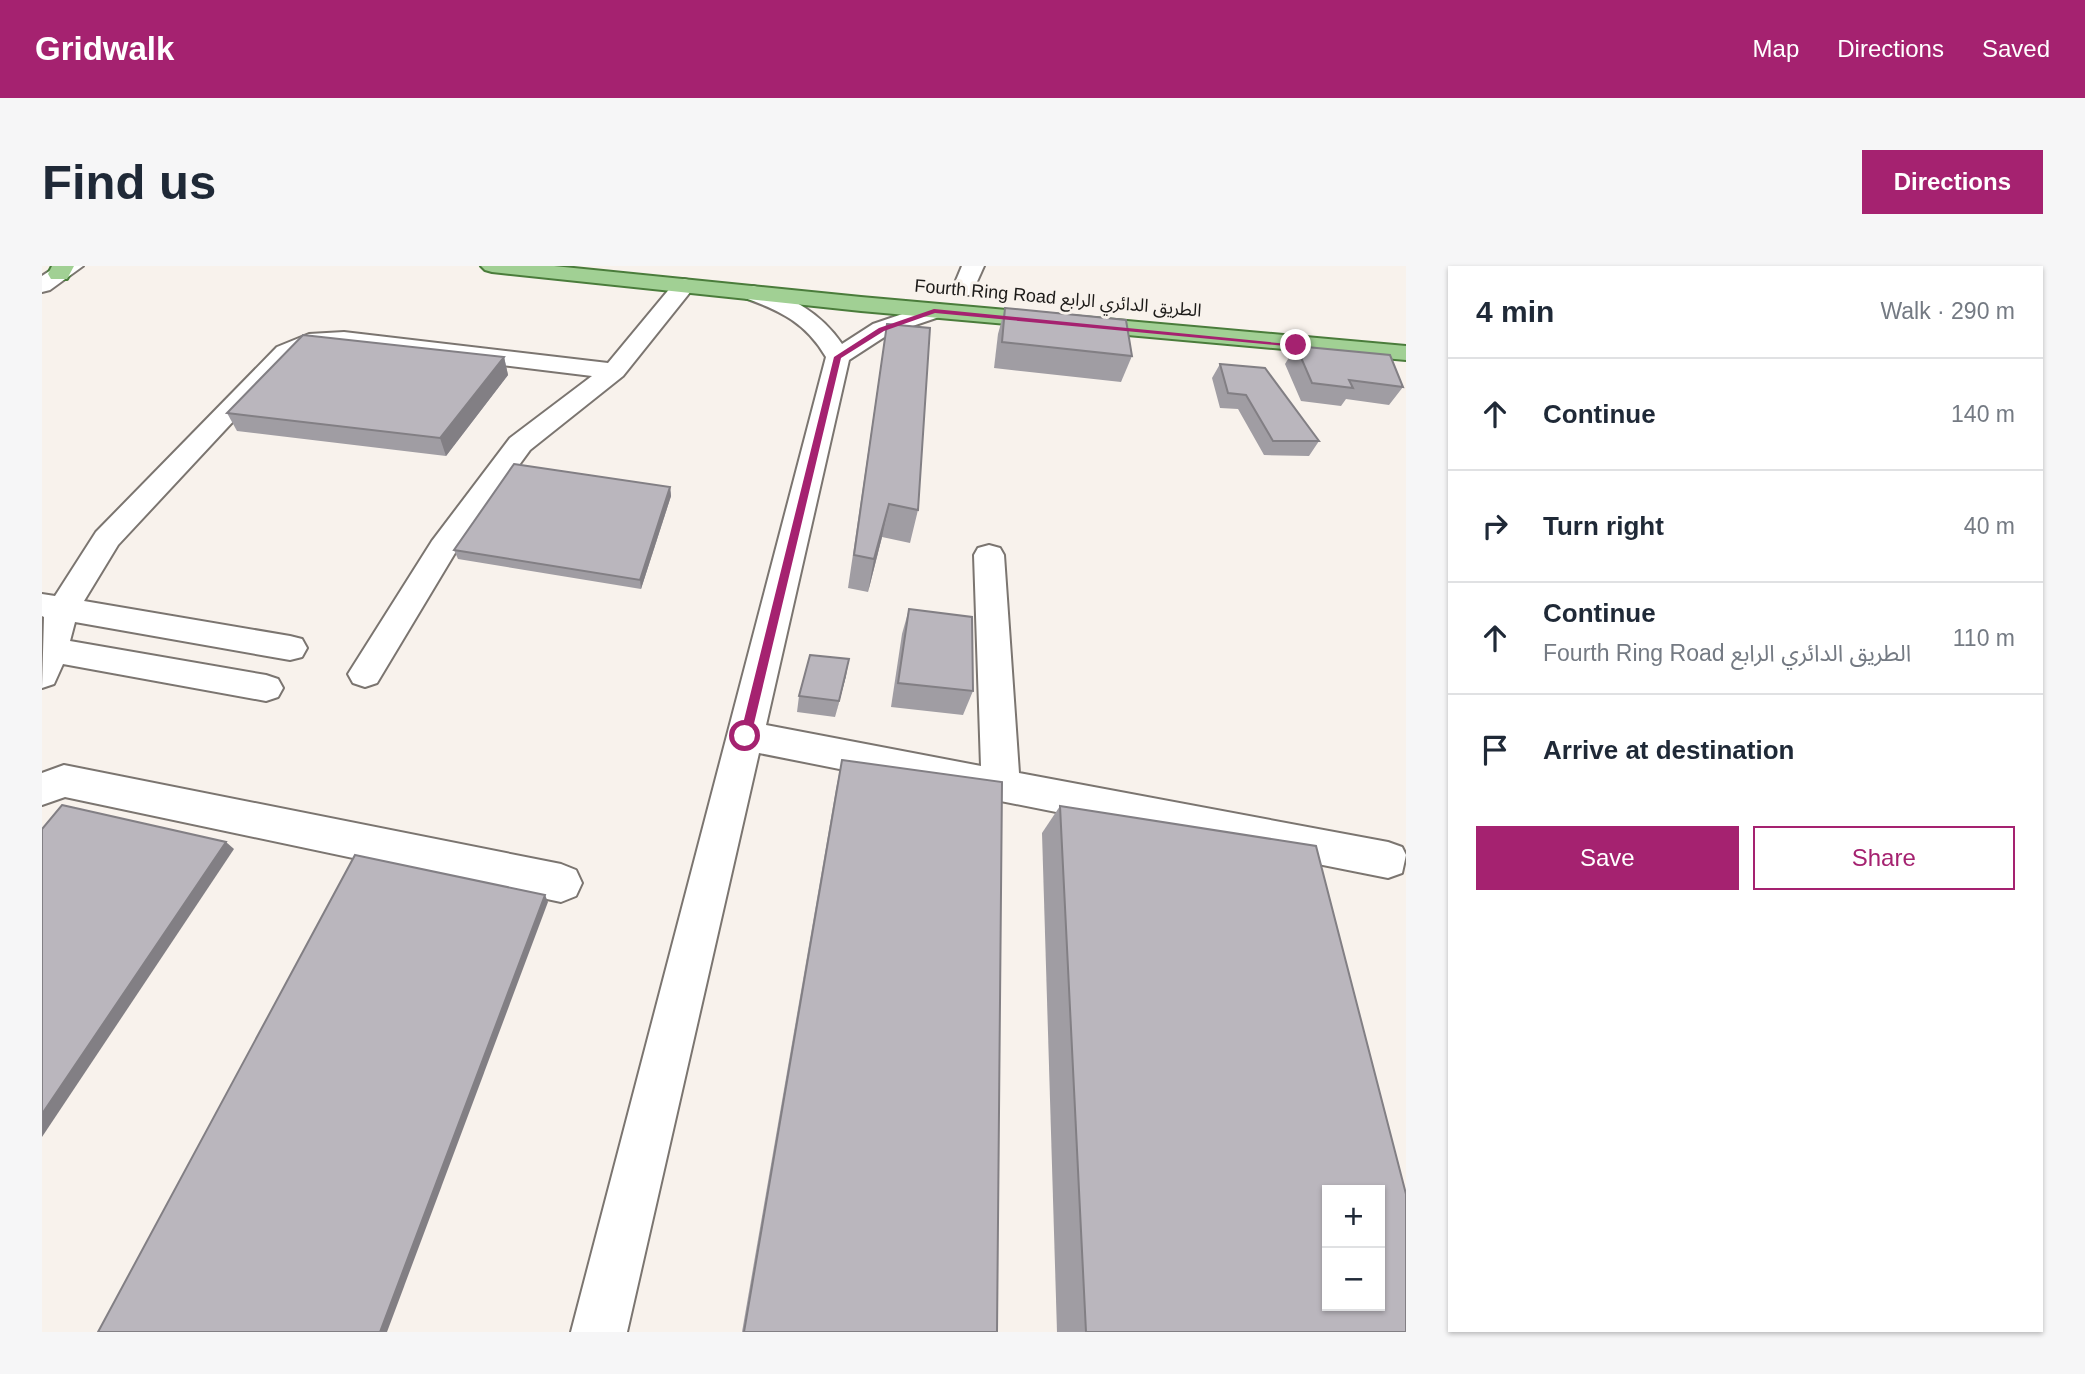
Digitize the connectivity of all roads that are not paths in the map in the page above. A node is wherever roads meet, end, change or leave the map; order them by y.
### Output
1 (492, 266) edge
2 (972, 266) edge
3 (684, 286) junction
4 (964, 290) junction
5 (753, 293) junction
6 (991, 293) dead end
7 (936, 299) junction
8 (1406, 353) edge
9 (838, 357) junction
10 (614, 371) junction
11 (989, 555) dead end
12 (52, 607) edge
13 (290, 648) dead end
14 (45, 658) edge
15 (365, 674) dead end
16 (266, 688) dead end
17 (745, 736) junction
18 (1001, 783) junction
19 (42, 789) edge
20 (1388, 860) dead end
21 (561, 883) dead end
22 (600, 1332) edge

1 - 3 main road, Fourth Ring Road الطريق الدائري الرابع
2 - 4 street
3 - 5 main road, Fourth Ring Road الطريق الدائري الرابع
3 - 10 street
4 - 6 main road, Fourth Ring Road الطريق الدائري الرابع
4 - 7 main road, Fourth Ring Road الطريق الدائري الرابع
5 - 7 main road, Fourth Ring Road الطريق الدائري الرابع
5 - 9 street
7 - 8 main road, Fourth Ring Road الطريق الدائري الرابع
7 - 9 street
9 - 17 street
10 - 12 street
10 - 15 street
11 - 18 street
12 - 13 street
12 - 14 street
14 - 16 street
17 - 18 street
17 - 22 street
18 - 20 street
19 - 21 street

